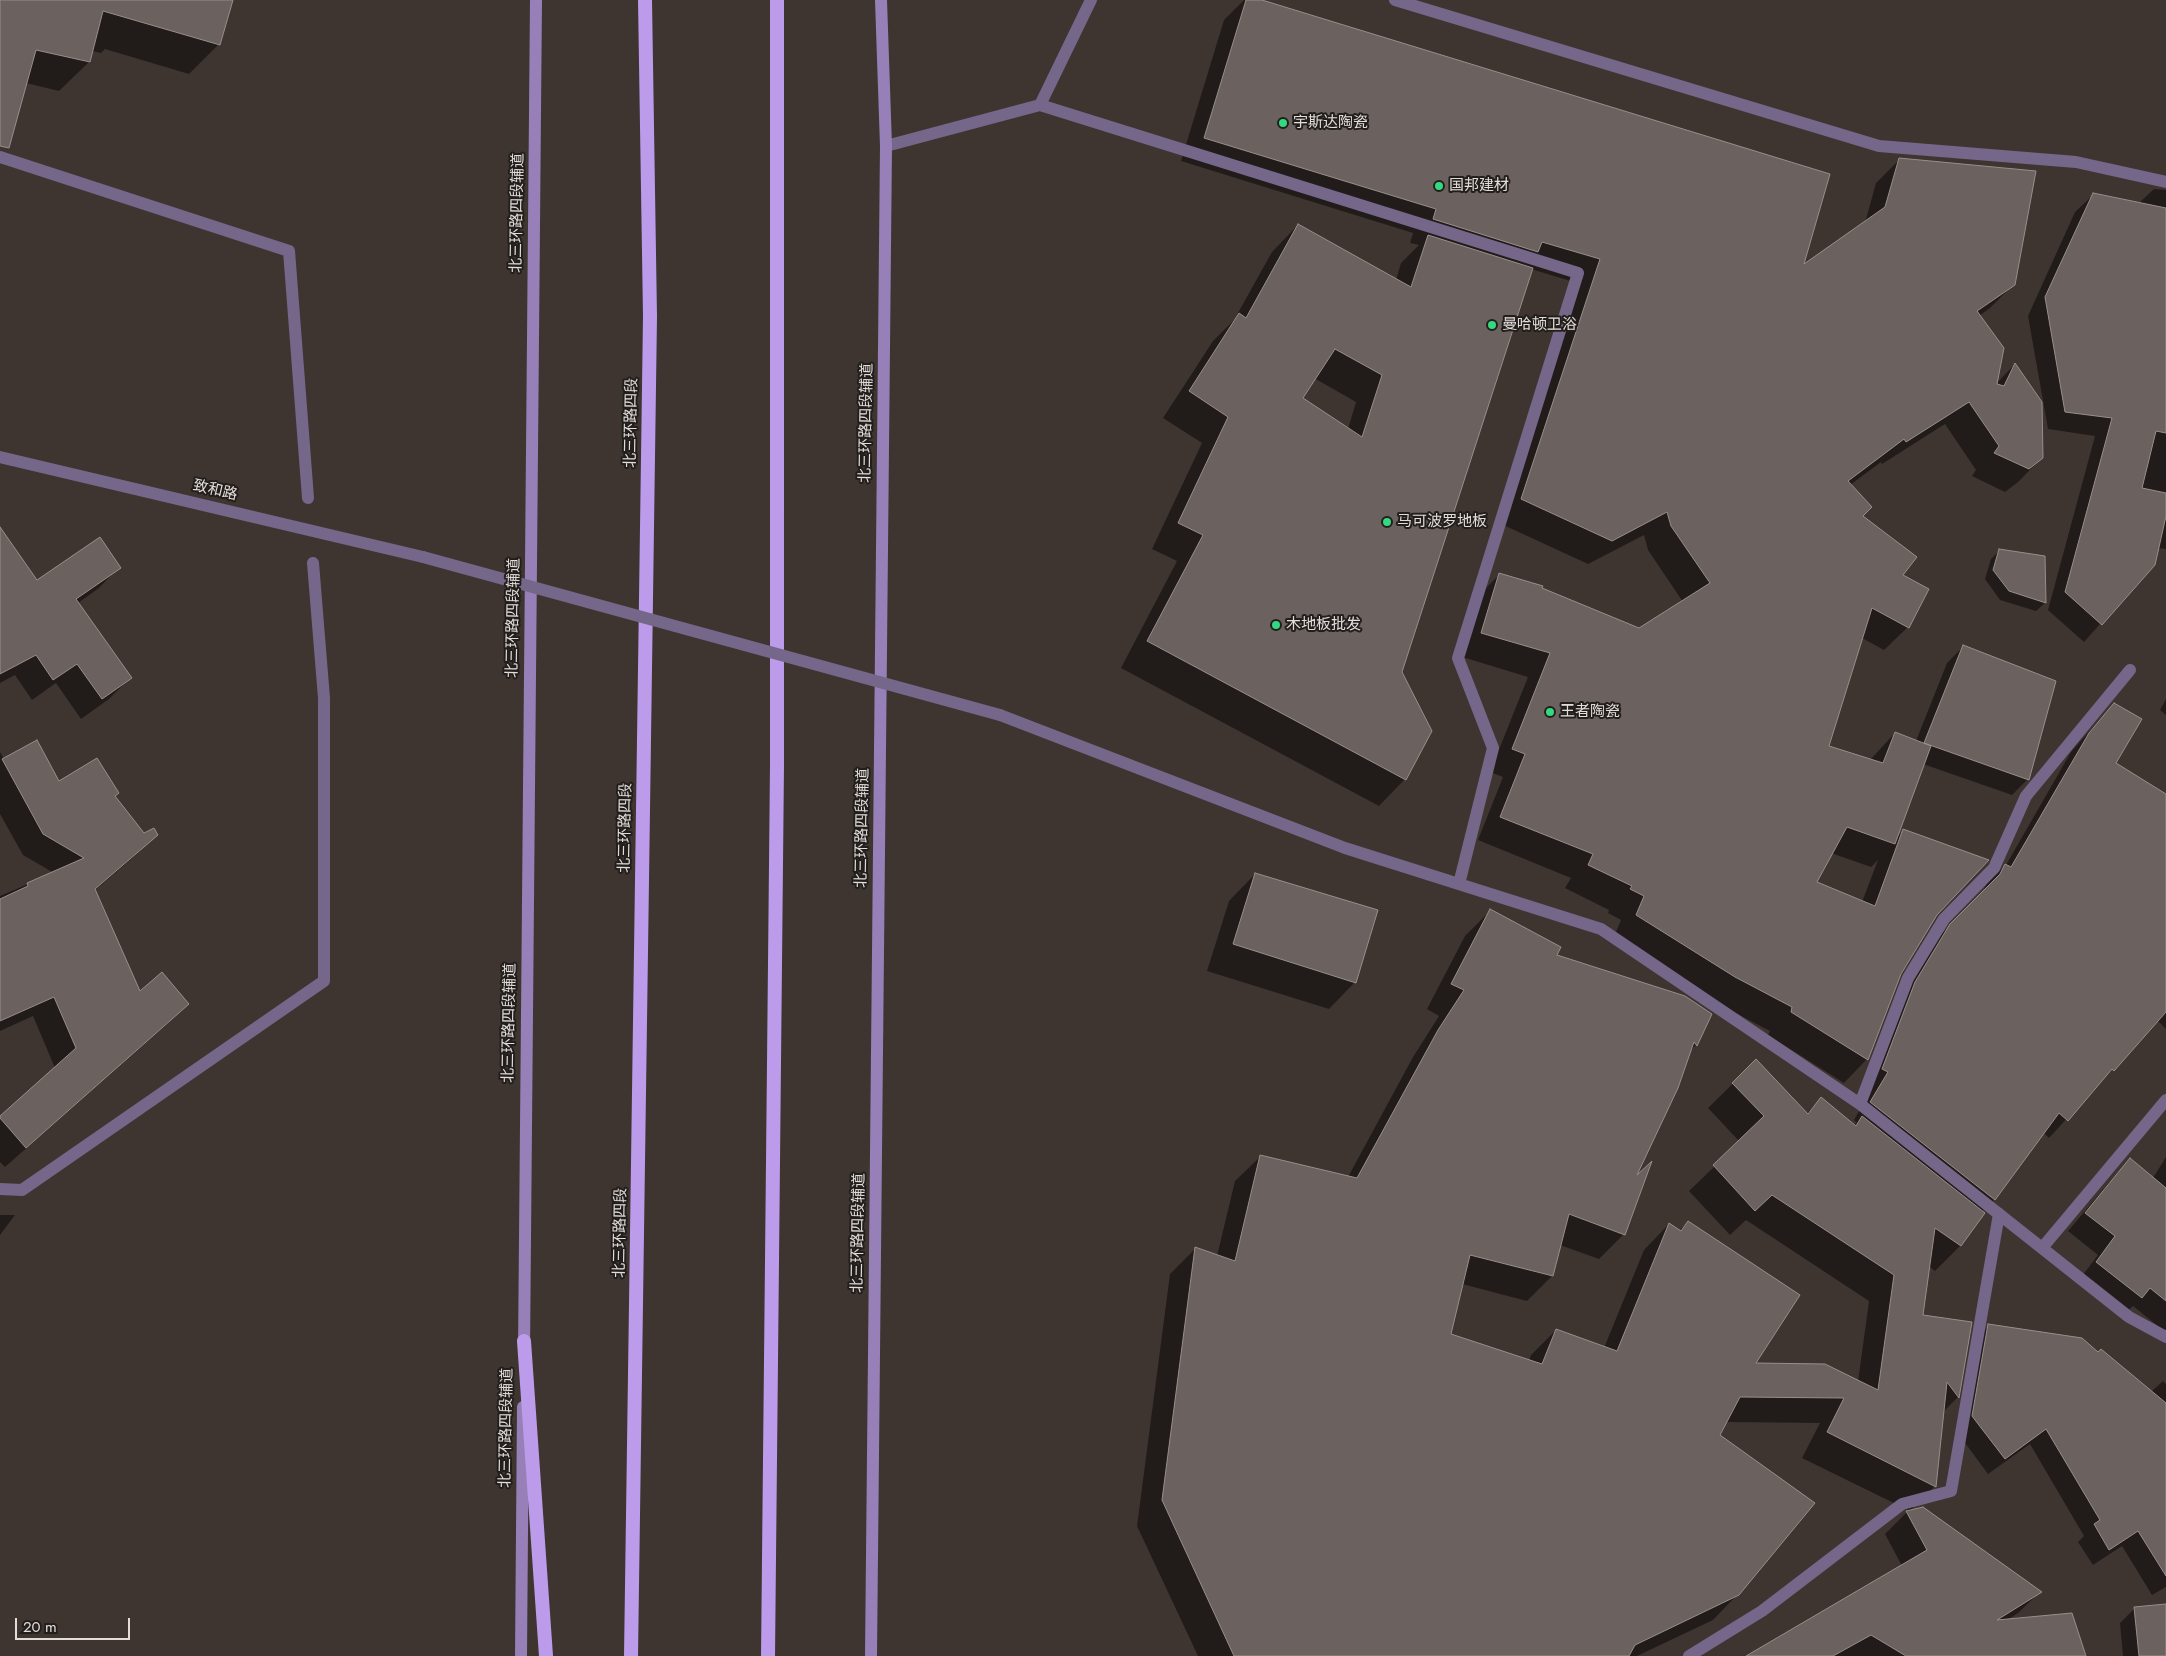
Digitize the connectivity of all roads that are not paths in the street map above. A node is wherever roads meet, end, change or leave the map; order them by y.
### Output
1 (536, 0) edge
2 (646, 0) edge
3 (777, 0) edge
4 (881, 0) edge
5 (1091, 0) edge
6 (1394, 0) edge
7 (1040, 105) junction
8 (886, 146) junction
9 (0, 157) edge
10 (2166, 182) edge
11 (0, 457) edge
12 (308, 498) dead end
13 (313, 563) dead end
14 (2130, 670) dead end
15 (1459, 884) junction
16 (2166, 1100) edge
17 (1860, 1104) junction
18 (0, 1190) edge
19 (1999, 1214) junction
20 (2042, 1248) junction
21 (2166, 1337) edge
22 (524, 1341) junction
23 (521, 1656) edge
24 (546, 1656) edge
25 (631, 1656) edge
26 (768, 1656) edge
27 (871, 1656) edge
28 (1689, 1656) edge

1 - 22 main road, 北三环路四段辅道
2 - 25 highway, 北三环路四段
3 - 26 highway
4 - 8 main road, 北三环路四段辅道
5 - 7 street
6 - 10 street
7 - 8 street
7 - 15 street
8 - 27 main road, 北三环路四段辅道
9 - 12 street
11 - 15 street, 致和路, bridge
13 - 18 street
14 - 17 street
15 - 17 street, 致和路
16 - 20 street
17 - 19 street, 致和路
19 - 20 street, 致和路
19 - 28 street
20 - 21 street, 致和路
22 - 23 main road, 北三环路四段辅道
22 - 24 highway

